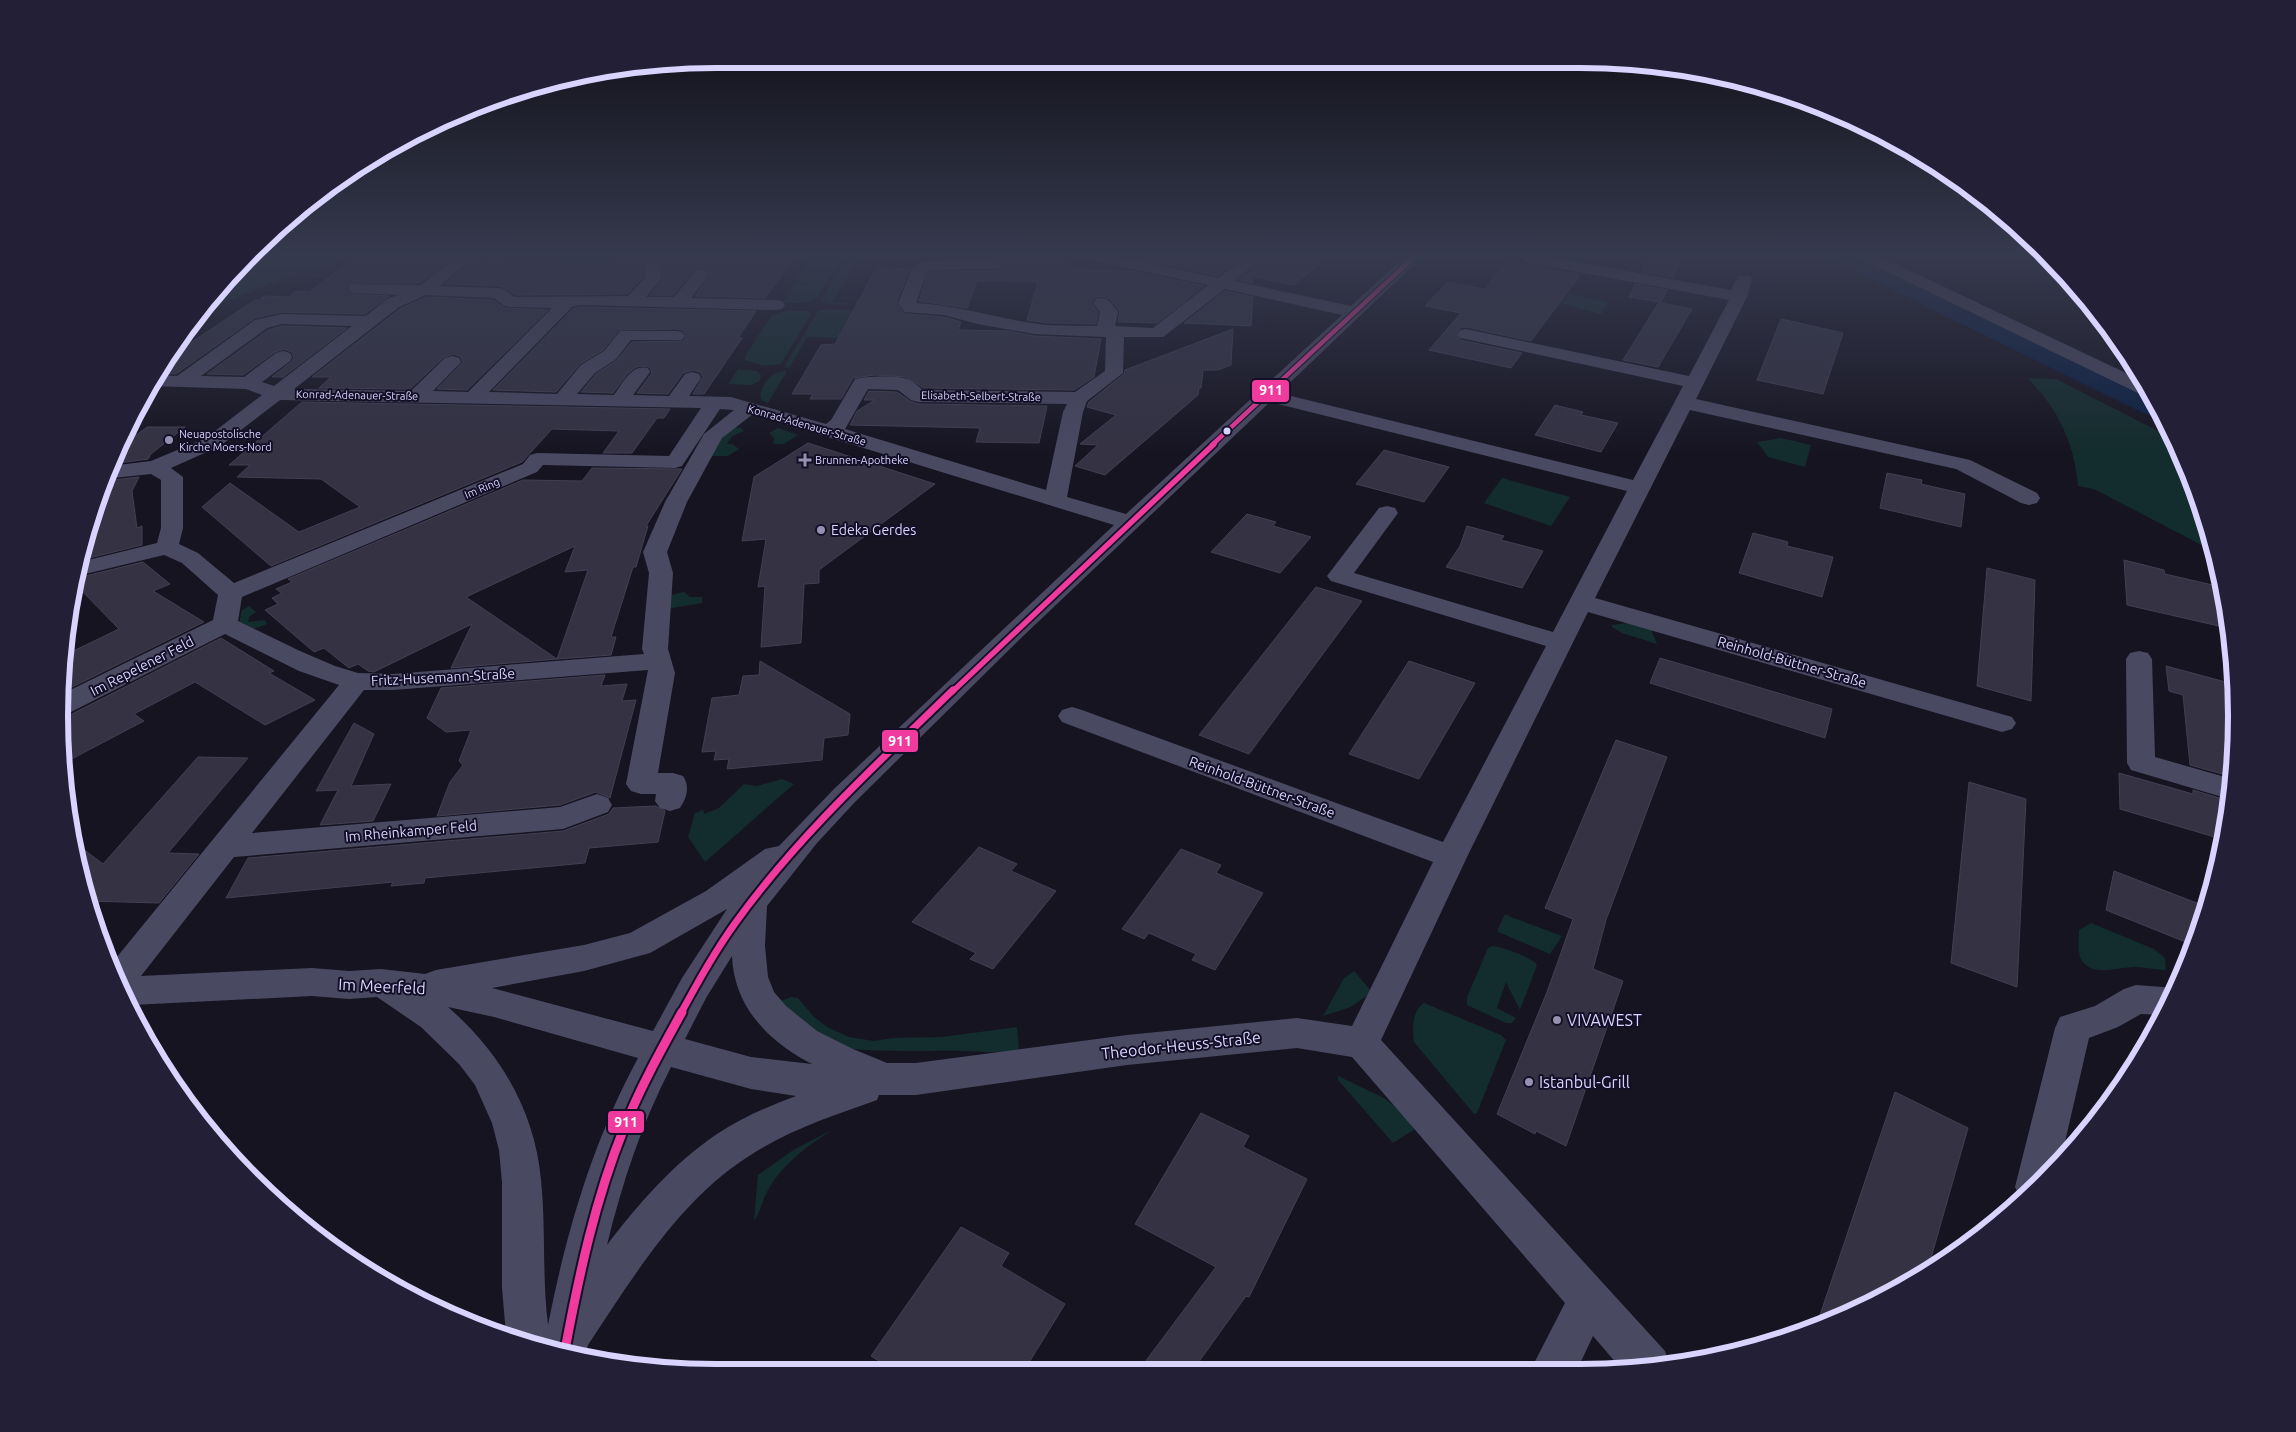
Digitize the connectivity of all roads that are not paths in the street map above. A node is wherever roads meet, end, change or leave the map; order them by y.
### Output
1 (270, 322) edge
2 (370, 322) edge
3 (548, 322) edge
4 (994, 322) edge
5 (1109, 322) edge
6 (1171, 322) edge
7 (1344, 322) edge
8 (1725, 322) edge
9 (2002, 322) edge
10 (1110, 332) junction
11 (1466, 334) dead end
12 (676, 336) dead end
13 (283, 356) dead end
14 (452, 362) dead end
15 (641, 372) dead end
16 (692, 378) dead end
17 (161, 381) edge
18 (181, 382) junction
19 (248, 383) junction
20 (2138, 386) edge
21 (1690, 393) junction
22 (278, 394) junction
23 (1266, 396) junction
24 (416, 397) junction
25 (473, 398) junction
26 (1078, 398) junction
27 (562, 400) junction
28 (619, 401) junction
29 (675, 402) junction
30 (714, 403) junction
31 (749, 408) junction
32 (829, 431) junction
33 (155, 467) junction
34 (116, 472) edge
35 (1640, 488) junction
36 (2029, 498) dead end
37 (1055, 500) junction
38 (1387, 513) dead end
39 (1130, 523) junction
40 (167, 547) junction
41 (85, 567) edge
42 (232, 593) junction
43 (1581, 602) junction
44 (226, 624) junction
45 (1561, 642) junction
46 (2139, 659) dead end
47 (659, 661) junction
48 (357, 681) junction
49 (68, 703) edge
50 (1072, 716) dead end
51 (2002, 723) dead end
52 (2224, 787) edge
53 (670, 801) dead end
54 (597, 805) dead end
55 (806, 835) junction
56 (223, 847) junction
57 (1451, 858) junction
58 (751, 903) junction
59 (122, 975) edge
60 (381, 983) junction
61 (422, 987) junction
62 (129, 991) edge
63 (2163, 1001) edge
64 (1362, 1043) junction
65 (661, 1048) junction
66 (889, 1080) junction
67 (2038, 1176) edge
68 (1589, 1300) junction
69 (554, 1342) edge
70 (1643, 1361) edge
71 (1556, 1364) edge

1 - 18 street
2 - 22 street
3 - 25 street
4 - 10 street
5 - 10 street
6 - 10 street
7 - 23 street
8 - 21 street
9 - 20 street
10 - 26 street
11 - 21 street
12 - 27 street
13 - 19 street
14 - 24 street
15 - 28 street
16 - 29 street
17 - 18 street, Konrad-Adenauer-Straße
18 - 19 street, Konrad-Adenauer-Straße
19 - 22 street, Konrad-Adenauer-Straße
21 - 35 street
21 - 36 street
22 - 24 street, Konrad-Adenauer-Straße
22 - 33 street
23 - 35 street
23 - 39 street
24 - 25 street, Konrad-Adenauer-Straße
25 - 27 street, Konrad-Adenauer-Straße
26 - 32 street, Elisabeth-Selbert-Straße
26 - 37 street
27 - 28 street, Konrad-Adenauer-Straße
28 - 29 street, Konrad-Adenauer-Straße
29 - 30 street, Konrad-Adenauer-Straße
30 - 31 street, Konrad-Adenauer-Straße
30 - 42 street, Im Ring
31 - 32 street, Konrad-Adenauer-Straße
31 - 47 street
32 - 37 street, Konrad-Adenauer-Straße
33 - 34 street
33 - 40 street
35 - 43 street
37 - 39 street, Konrad-Adenauer-Straße
38 - 45 street
39 - 55 street
40 - 41 street
40 - 42 street
42 - 44 street
43 - 45 street
43 - 51 street, Reinhold-Büttner-Straße
44 - 48 street, Fritz-Husemann-Straße
44 - 49 street, Im Repelener Feld
45 - 57 street
46 - 52 street
47 - 48 street, Fritz-Husemann-Straße
47 - 53 street
48 - 56 street
50 - 57 street, Reinhold-Büttner-Straße
54 - 56 street, Im Rheinkamper Feld
55 - 58 street
55 - 61 street
56 - 59 street
57 - 64 street
58 - 65 street
58 - 66 street
60 - 61 street, Im Meerfeld
60 - 62 street, Im Meerfeld
60 - 69 street
61 - 65 street, Im Meerfeld
63 - 67 street
64 - 66 street, Theodor-Heuss-Straße
64 - 68 street
65 - 66 street, Theodor-Heuss-Straße
65 - 69 street
66 - 69 street
68 - 70 street
68 - 71 street

